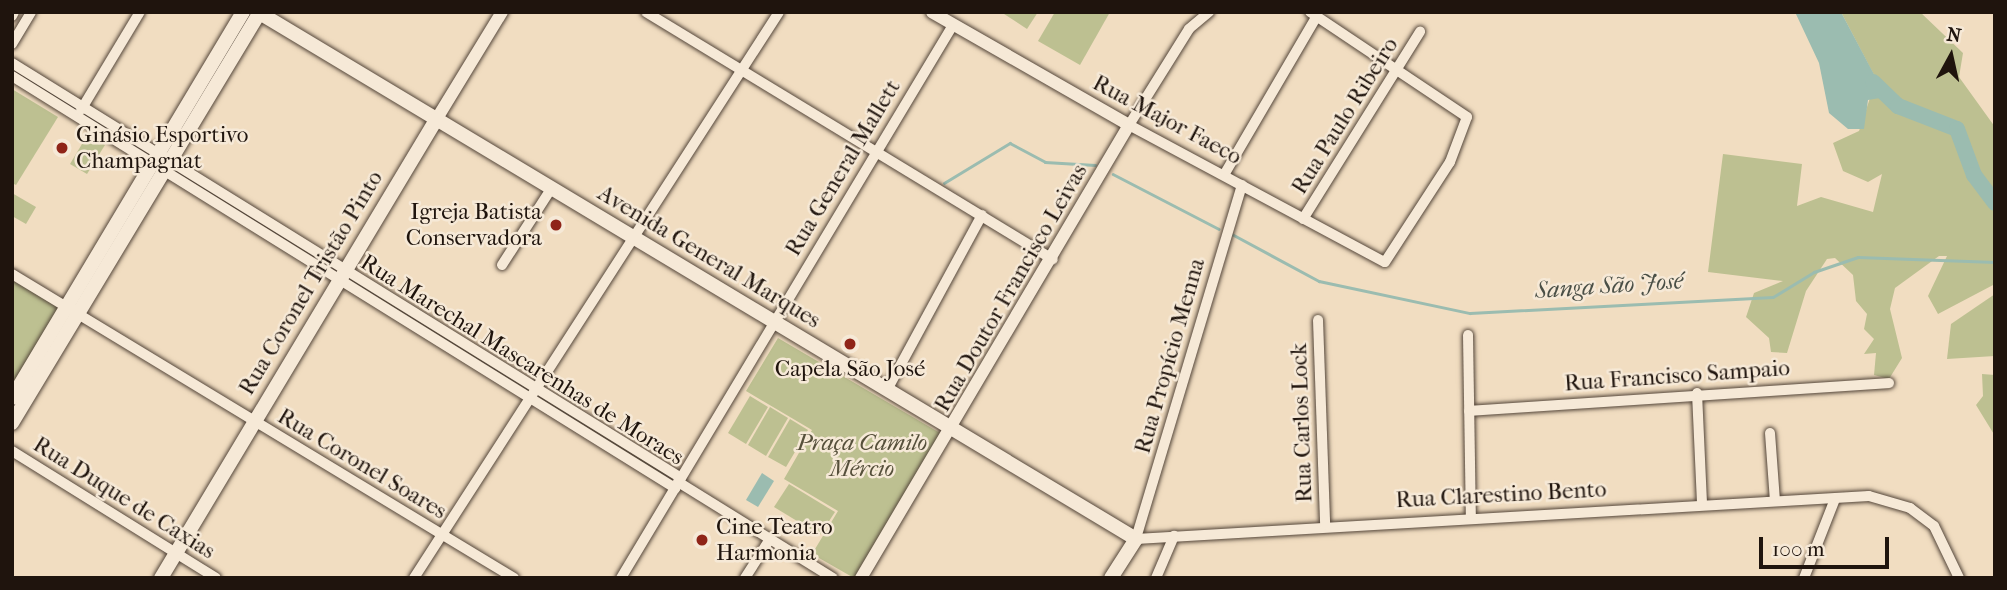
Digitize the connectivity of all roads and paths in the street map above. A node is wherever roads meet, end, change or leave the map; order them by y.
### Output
1 (32, 12) edge
2 (140, 12) edge
3 (225, 12) edge
4 (259, 12) edge
5 (502, 12) edge
6 (646, 12) edge
7 (779, 12) edge
8 (932, 12) edge
9 (1209, 12) edge
10 (1313, 14) edge
11 (244, 20) edge
12 (953, 24) junction
13 (1420, 32) dead end
14 (12, 44) edge
15 (12, 63) edge
16 (1398, 67) junction
17 (742, 70) junction
18 (12, 76) edge
19 (80, 112) junction
20 (436, 120) junction
21 (1129, 125) junction
22 (874, 150) junction
23 (161, 162) junction
24 (1224, 175) junction
25 (1242, 185) junction
26 (551, 189) junction
27 (982, 215) junction
28 (1303, 219) junction
29 (634, 239) junction
30 (1054, 259) junction
31 (502, 265) dead end
32 (12, 274) edge
33 (343, 275) junction
34 (73, 310) junction
35 (1318, 320) dead end
36 (773, 322) junction
37 (1468, 335) dead end
38 (1889, 383) dead end
39 (536, 388) junction
40 (887, 390) junction
41 (1697, 393) junction
42 (12, 398) edge
43 (530, 398) junction
44 (1469, 411) junction
45 (254, 422) junction
46 (12, 423) edge
47 (953, 430) junction
48 (1770, 433) dead end
49 (12, 451) edge
50 (678, 483) junction
51 (1835, 499) junction
52 (1775, 500) junction
53 (1702, 504) junction
54 (1471, 516) junction
55 (1325, 525) junction
56 (441, 534) junction
57 (1174, 536) junction
58 (770, 539) junction
59 (1136, 539) junction
60 (176, 553) junction
61 (161, 578) edge
62 (215, 578) edge
63 (414, 578) edge
64 (514, 578) edge
65 (621, 578) edge
66 (745, 578) edge
67 (833, 578) edge
68 (861, 578) edge
69 (1111, 578) edge
70 (1156, 578) edge
71 (1804, 578) edge
72 (1959, 578) edge

1 - 14 street
2 - 19 street
3 - 11 main road
4 - 11 main road
4 - 20 main road, Avenida General Marques
5 - 20 street, Rua Coronel Tristão Pinto
6 - 17 street
7 - 17 street
8 - 12 street, Rua Major Faeco
9 - 21 street
10 - 16 street
10 - 24 street
11 - 23 main road
12 - 21 street, Rua Major Faeco
12 - 22 street, Rua General Mallett
13 - 16 street, Rua Paulo Ribeiro
15 - 19 street, Rua Marechal Mascarenhas de Moraes
16 - 28 street, Rua Paulo Ribeiro
16 - 28 street, Rua Major Faeco
17 - 22 street
17 - 29 street
18 - 19 street, Rua Marechal Mascarenhas de Moraes
19 - 23 street, Rua Marechal Mascarenhas de Moraes
20 - 26 main road, Avenida General Marques
20 - 33 main road, Rua Coronel Tristão Pinto
21 - 24 street, Rua Major Faeco
21 - 30 street, Rua Doutor Francisco Leivas
22 - 27 street
22 - 36 street, Rua General Mallett
23 - 33 street, Rua Marechal Mascarenhas de Moraes
23 - 34 main road
24 - 25 street, Rua Major Faeco
25 - 28 street, Rua Major Faeco
25 - 59 street, Rua Propício Menna
26 - 29 main road, Avenida General Marques
26 - 31 street
27 - 30 street
27 - 40 street
29 - 36 main road, Avenida General Marques
29 - 39 street
30 - 47 street, Rua Doutor Francisco Leivas
32 - 34 street, Rua Coronel Soares
33 - 39 street, Rua Marechal Mascarenhas de Moraes
33 - 43 street, Rua Marechal Mascarenhas de Moraes
33 - 45 main road, Rua Coronel Tristão Pinto
34 - 42 main road
34 - 45 street, Rua Coronel Soares
34 - 46 main road
35 - 55 street, Rua Carlos Lock
36 - 40 main road, Avenida General Marques
36 - 50 street, Rua General Mallett
37 - 44 street
38 - 41 street, Rua Francisco Sampaio
39 - 43 street
39 - 50 street, Rua Marechal Mascarenhas de Moraes
40 - 47 main road, Avenida General Marques
41 - 44 street, Rua Francisco Sampaio
41 - 53 street
43 - 50 street, Rua Marechal Mascarenhas de Moraes
43 - 56 street
44 - 54 street
45 - 56 street, Rua Coronel Soares
45 - 60 main road, Rua Coronel Tristão Pinto
47 - 59 main road, Avenida General Marques
47 - 68 street, Rua Doutor Francisco Leivas
48 - 52 street
49 - 60 street, Rua Duque de Caxias
50 - 58 street, Rua Marechal Mascarenhas de Moraes
50 - 65 street, Rua General Mallett
51 - 52 street, Rua Clarestino Bento
51 - 71 street
51 - 72 street, Rua Clarestino Bento
52 - 53 street, Rua Clarestino Bento
53 - 54 street, Rua Clarestino Bento
54 - 55 street, Rua Clarestino Bento
55 - 57 street, Rua Clarestino Bento
56 - 63 street
56 - 64 street, Rua Coronel Soares
57 - 59 street, Rua Clarestino Bento
57 - 70 street
58 - 66 street
58 - 67 street, Rua Marechal Mascarenhas de Moraes
59 - 69 main road
60 - 61 main road, Rua Coronel Tristão Pinto
60 - 62 street, Rua Duque de Caxias

